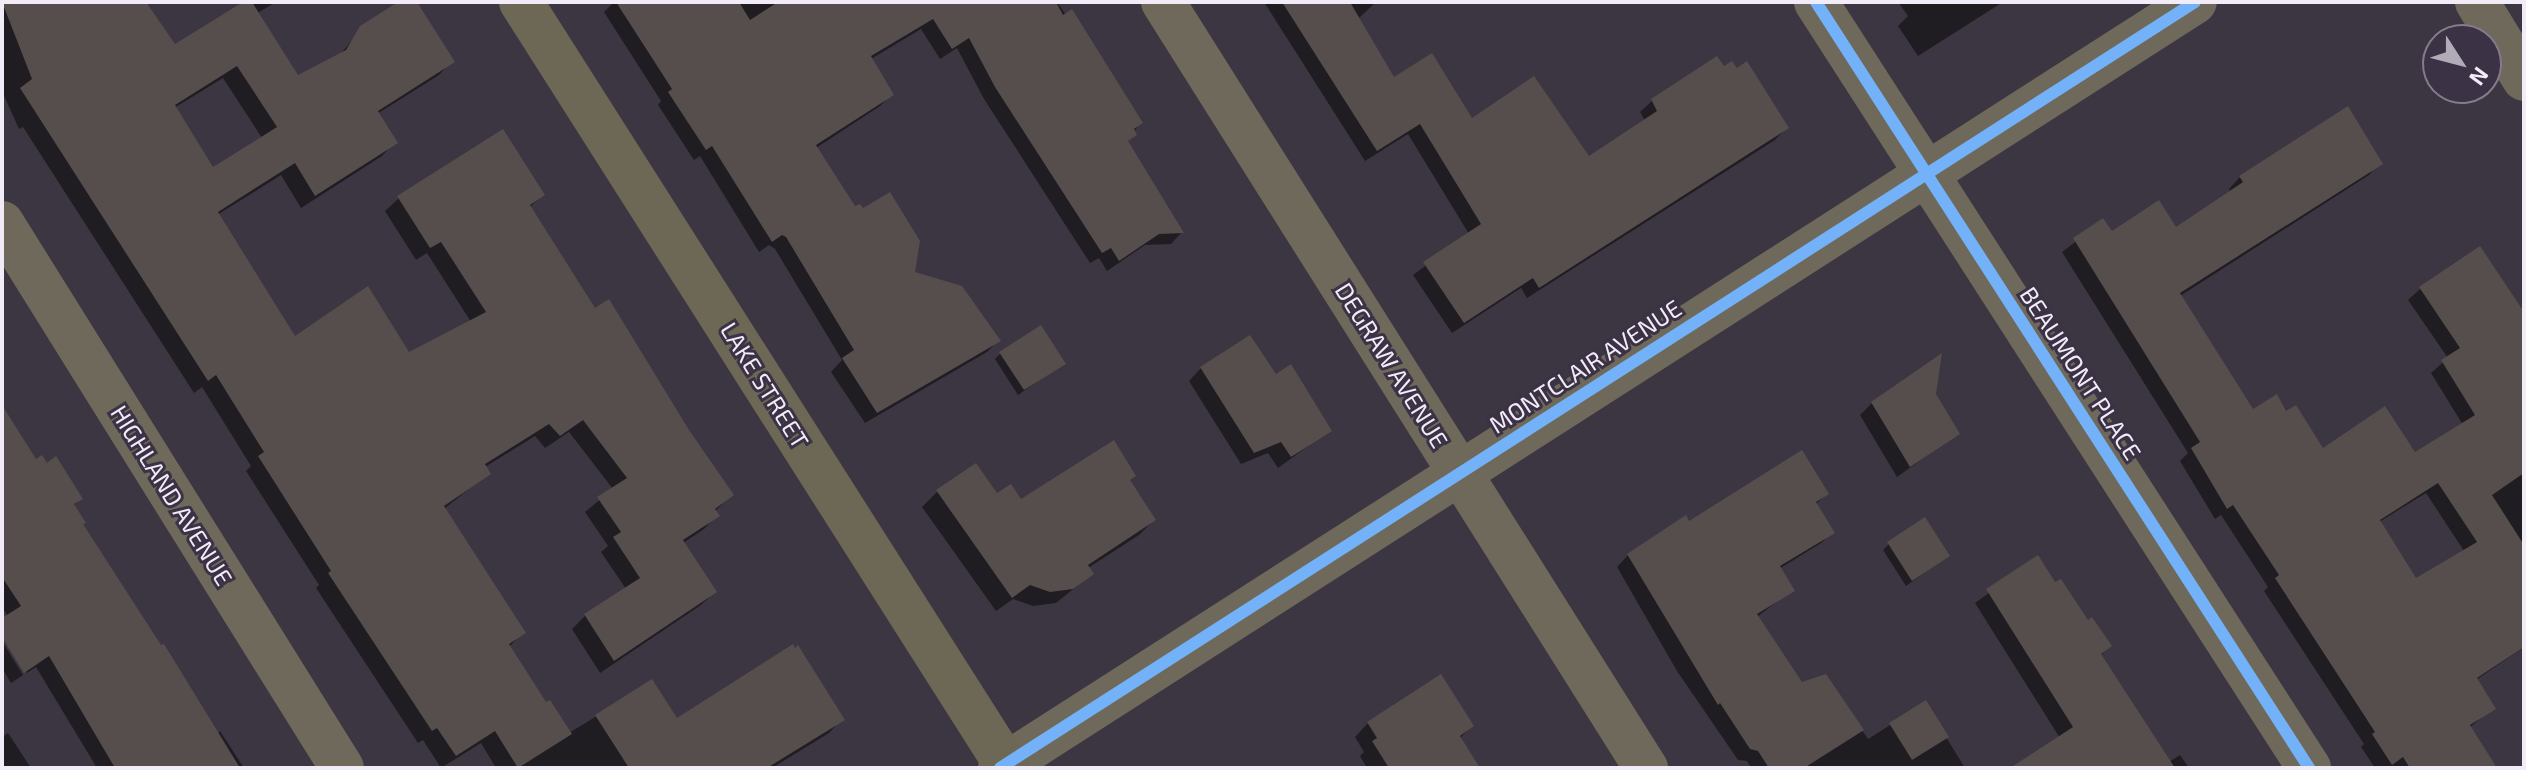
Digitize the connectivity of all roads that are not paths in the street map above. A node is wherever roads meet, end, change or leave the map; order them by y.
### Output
1 (521, 2) edge
2 (1163, 2) edge
3 (1816, 2) edge
4 (2195, 2) edge
5 (2477, 2) edge
6 (2524, 79) edge
7 (1927, 174) junction
8 (2, 223) edge
9 (1460, 473) junction
10 (1005, 767) edge
11 (342, 768) edge
12 (1646, 768) edge
13 (2309, 768) edge

1 - 10 street, LAKE STREET
2 - 9 street, DEGRAW AVENUE
3 - 7 street, BEAUMONT PLACE
4 - 7 street, MONTCLAIR AVENUE
5 - 6 street
7 - 9 street, MONTCLAIR AVENUE
7 - 13 street, BEAUMONT PLACE
8 - 11 street, HIGHLAND AVENUE
9 - 10 street, MONTCLAIR AVENUE
9 - 12 street, DEGRAW AVENUE

